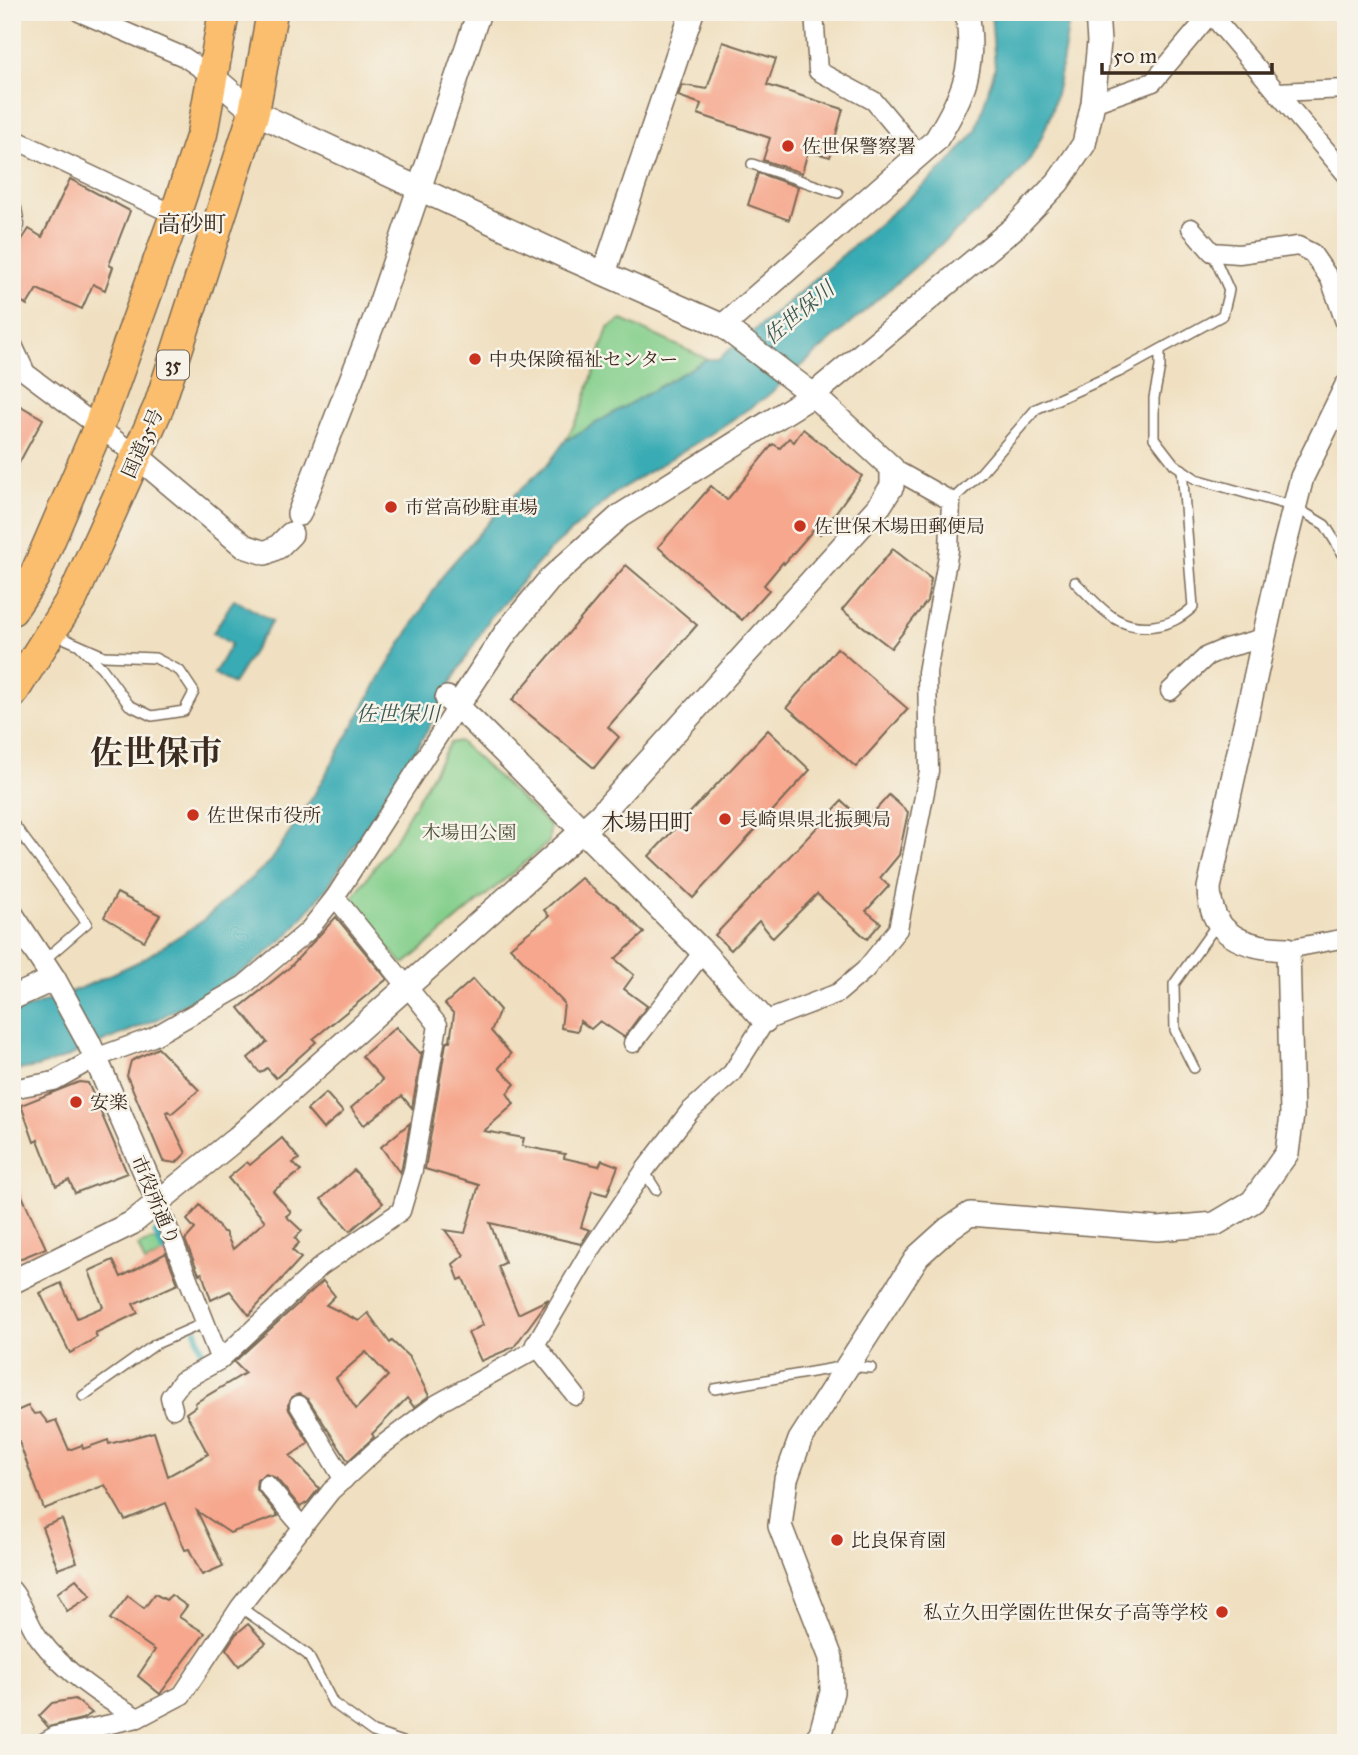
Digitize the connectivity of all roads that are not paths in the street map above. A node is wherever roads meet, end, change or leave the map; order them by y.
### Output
1 (79, 12) edge
2 (224, 12) edge
3 (272, 12) edge
4 (479, 12) edge
5 (692, 12) edge
6 (814, 12) edge
7 (967, 12) edge
8 (1097, 12) edge
9 (1212, 13) edge
10 (212, 76) junction
11 (1346, 89) edge
12 (1277, 92) junction
13 (1093, 103) junction
14 (254, 112) junction
15 (12, 138) edge
16 (919, 155) junction
17 (752, 164) dead end
18 (1346, 174) edge
19 (419, 189) junction
20 (838, 193) dead end
21 (12, 209) edge
22 (175, 215) junction
23 (1191, 228) dead end
24 (12, 230) edge
25 (1212, 252) junction
26 (604, 273) junction
27 (1346, 326) edge
28 (732, 332) junction
29 (12, 343) edge
30 (1160, 350) junction
31 (1346, 387) edge
32 (806, 388) junction
33 (99, 426) junction
34 (137, 456) junction
35 (892, 468) junction
36 (1182, 469) junction
37 (951, 501) junction
38 (1295, 508) junction
39 (1346, 559) edge
40 (1075, 582) dead end
41 (12, 610) edge
42 (50, 633) junction
43 (1264, 638) junction
44 (80, 646) junction
45 (1170, 691) dead end
46 (12, 694) edge
47 (452, 703) junction
48 (15, 826) dead end
49 (582, 831) junction
50 (335, 897) junction
51 (12, 915) edge
52 (1217, 924) junction
53 (1346, 938) edge
54 (1288, 949) junction
55 (702, 951) junction
56 (53, 978) junction
57 (408, 986) junction
58 (12, 998) edge
59 (765, 1021) junction
60 (633, 1043) dead end
61 (92, 1051) junction
62 (1194, 1068) dead end
63 (12, 1089) edge
64 (644, 1171) junction
65 (656, 1190) dead end
66 (159, 1202) junction
67 (12, 1282) edge
68 (204, 1322) junction
69 (535, 1344) junction
70 (220, 1360) junction
71 (846, 1366) junction
72 (871, 1368) dead end
73 (715, 1389) dead end
74 (83, 1396) dead end
75 (576, 1396) dead end
76 (299, 1405) dead end
77 (173, 1409) dead end
78 (344, 1479) junction
79 (267, 1485) dead end
80 (303, 1528) junction
81 (12, 1590) edge
82 (240, 1607) junction
83 (138, 1718) junction
84 (43, 1743) edge
85 (406, 1743) edge
86 (813, 1743) edge

1 - 10 street
2 - 10 highway
3 - 14 highway, 国道35号 / 35
4 - 19 street
5 - 26 street
6 - 16 street
7 - 16 street
8 - 13 street
9 - 12 street
9 - 13 street
10 - 14 street
10 - 22 highway
11 - 12 street
12 - 18 street
13 - 32 street
14 - 19 street
14 - 34 highway, 国道35号 / 35
15 - 22 street
16 - 28 street
17 - 20 lane
19 - 26 street
19 - 34 street
21 - 24 street
22 - 33 highway
23 - 25 street
25 - 27 street
25 - 30 lane
26 - 28 street
28 - 32 street
29 - 33 street
30 - 36 lane
30 - 37 lane
31 - 38 street
32 - 35 street
32 - 47 street
33 - 34 street
33 - 41 highway
34 - 42 highway, 国道35号 / 35
35 - 37 street
35 - 49 street
36 - 38 lane
36 - 40 lane
37 - 59 street
38 - 39 lane
38 - 43 street
42 - 44 lane
42 - 46 highway, 国道35号 / 35
43 - 45 street
43 - 52 street
44 - 44 lane
47 - 49 street
47 - 50 street
48 - 56 lane
49 - 55 street
49 - 57 street
50 - 57 street
50 - 61 street
51 - 56 street
52 - 54 street
52 - 62 lane
53 - 54 street
54 - 71 street
55 - 59 street
55 - 60 street
56 - 58 street
56 - 61 street, 市役所通り
57 - 66 street
57 - 70 street
59 - 64 street
61 - 63 street
61 - 66 street, 市役所通り
64 - 65 lane
64 - 69 street
66 - 67 street
66 - 68 street, 市役所通り
68 - 70 street, 市役所通り
68 - 74 lane
69 - 75 street
69 - 78 street
70 - 77 street
71 - 72 lane
71 - 73 lane
71 - 86 street
76 - 78 street
78 - 80 street
79 - 80 street
80 - 82 street
81 - 83 street
82 - 83 street
82 - 85 lane
83 - 84 street

